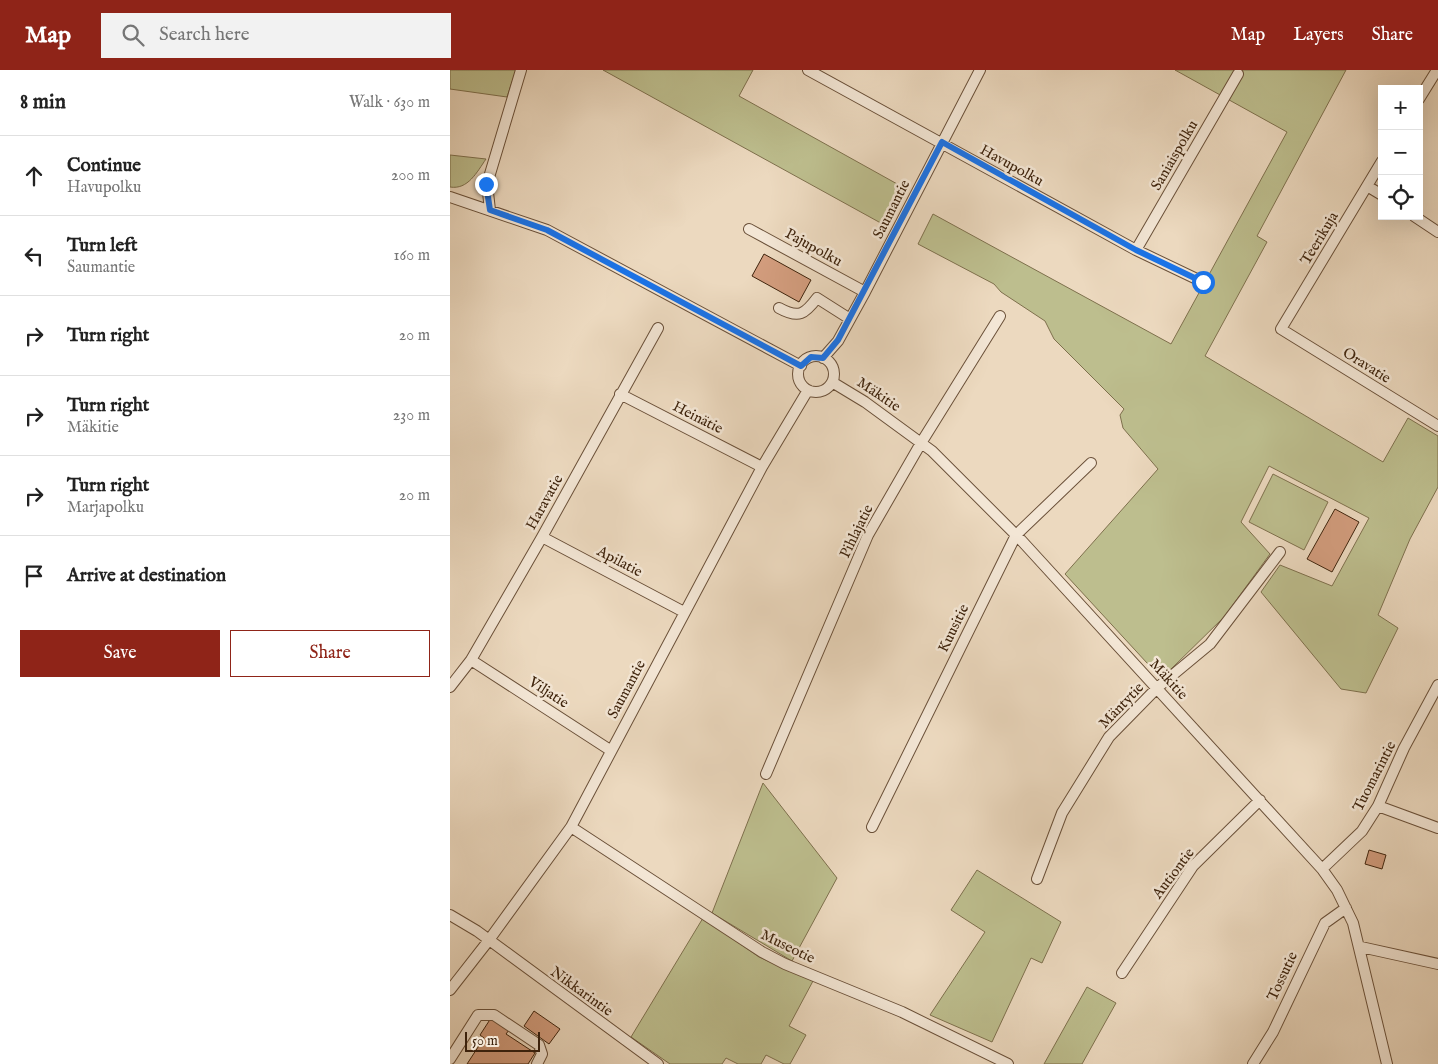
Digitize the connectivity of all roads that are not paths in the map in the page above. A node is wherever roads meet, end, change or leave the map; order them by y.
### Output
1 (521, 70) edge
2 (808, 70) edge
3 (980, 70) edge
4 (1436, 70) edge
5 (1238, 74) dead end
6 (1423, 92) edge
7 (942, 142) junction
8 (1378, 168) edge
9 (1367, 186) junction
10 (1378, 193) edge
11 (450, 197) edge
12 (490, 210) junction
13 (1420, 220) edge
14 (749, 229) dead end
15 (1438, 232) edge
16 (1136, 250) junction
17 (1203, 282) dead end
18 (865, 292) junction
19 (780, 308) dead end
20 (1000, 316) dead end
21 (850, 319) junction
22 (658, 328) dead end
23 (1281, 329) joint
24 (823, 358) junction
25 (801, 366) junction
26 (832, 382) junction
27 (808, 390) junction
28 (620, 394) junction
29 (1438, 426) edge
30 (921, 443) junction
31 (1091, 463) dead end
32 (762, 467) junction
33 (1016, 535) junction
34 (542, 537) junction
35 (1280, 552) dead end
36 (684, 612) junction
37 (471, 660) junction
38 (1438, 685) edge
39 (450, 687) edge
40 (1157, 688) junction
41 (610, 750) junction
42 (766, 774) dead end
43 (1260, 800) junction
44 (1378, 806) junction
45 (570, 827) junction
46 (872, 827) dead end
47 (1438, 828) edge
48 (1322, 869) junction
49 (1037, 879) dead end
50 (1346, 908) junction
51 (450, 915) edge
52 (489, 940) junction
53 (1361, 947) junction
54 (1438, 964) edge
55 (1122, 973) dead end
56 (450, 990) edge
57 (450, 1059) edge
58 (537, 1064) edge
59 (658, 1064) edge
60 (1008, 1064) edge
61 (1253, 1064) edge
62 (1387, 1064) edge

1 - 12 street
2 - 7 street, Havupolku
3 - 7 street, Saumantie
4 - 6 street
5 - 16 street, Saniaispolku
7 - 16 street, Havupolku
7 - 18 street, Saumantie
8 - 9 street, Teerikuja
9 - 10 street
9 - 23 street, Teerikuja
11 - 12 street
12 - 25 street
13 - 15 street
14 - 18 street, Pajupolku
16 - 17 street, Havupolku
18 - 21 street, Saumantie
19 - 21 street
20 - 30 street, Pihlajatie
21 - 24 street, Saumantie
22 - 28 street, Haravatie
23 - 29 street, Oravatie
24 - 25 street
24 - 26 street
25 - 27 street
26 - 27 street
26 - 30 street, Mäkitie
27 - 32 street, Saumantie
28 - 32 street, Heinätie
28 - 34 street, Haravatie
30 - 33 street, Mäkitie
30 - 42 street, Pihlajatie
31 - 33 street, Kuusitie
32 - 36 street, Saumantie
33 - 40 street, Mäkitie
33 - 46 street, Kuusitie
34 - 36 street, Apilatie
34 - 37 street, Haravatie
35 - 40 street, Mäntytie
36 - 41 street, Saumantie
37 - 39 street, Haravatie
37 - 41 street, Viljatie
38 - 44 street, Tuomarintie
40 - 43 street, Mäkitie
40 - 49 street, Mäntytie
41 - 45 street, Saumantie
43 - 48 street, Mäkitie
43 - 55 street, Autiontie
44 - 47 street
44 - 48 street, Tuomarintie
45 - 52 street, Saumantie
45 - 60 street, Museotie
48 - 50 street, Mäkitie
50 - 53 street, Mäkitie
50 - 61 street, Tossutie
51 - 52 street, Nikkarintie
52 - 56 street, Saumantie
52 - 59 street, Nikkarintie
53 - 54 street
53 - 62 street, Mäkitie
57 - 58 street

